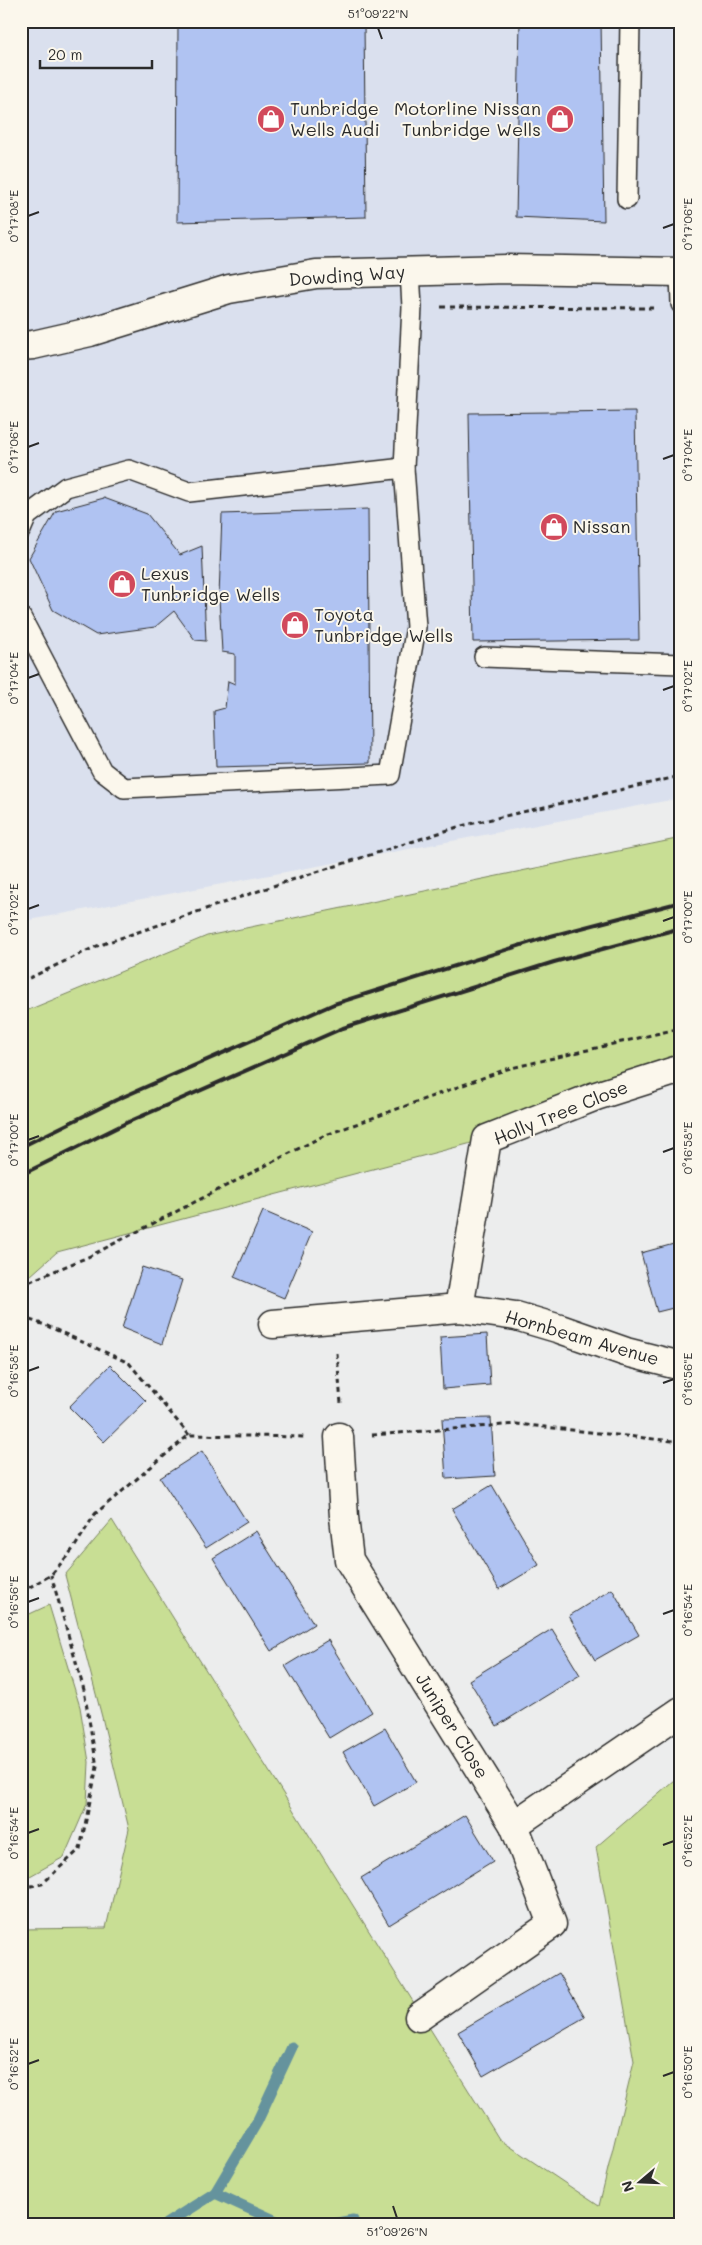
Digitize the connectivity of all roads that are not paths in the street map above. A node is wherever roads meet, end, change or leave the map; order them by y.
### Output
1 (630, 21) edge
2 (627, 199) dead end
3 (410, 271) junction
4 (680, 272) edge
5 (681, 304) edge
6 (21, 346) edge
7 (404, 468) junction
8 (21, 530) edge
9 (21, 617) edge
10 (484, 656) dead end
11 (681, 664) edge
12 (681, 1070) edge
13 (459, 1308) junction
14 (273, 1324) dead end
15 (681, 1366) edge
16 (339, 1437) road end
17 (681, 1711) edge
18 (514, 1826) junction
19 (419, 2018) dead end

1 - 2 lane
3 - 4 street, Dowding Way
3 - 6 street, Dowding Way
3 - 7 lane
4 - 5 lane
7 - 8 lane
7 - 9 lane
10 - 11 lane
12 - 13 street, Holly Tree Close
13 - 14 street, Hornbeam Avenue
13 - 15 street, Hornbeam Avenue
16 - 18 street, Juniper Close
17 - 18 street
18 - 19 street, Juniper Close

